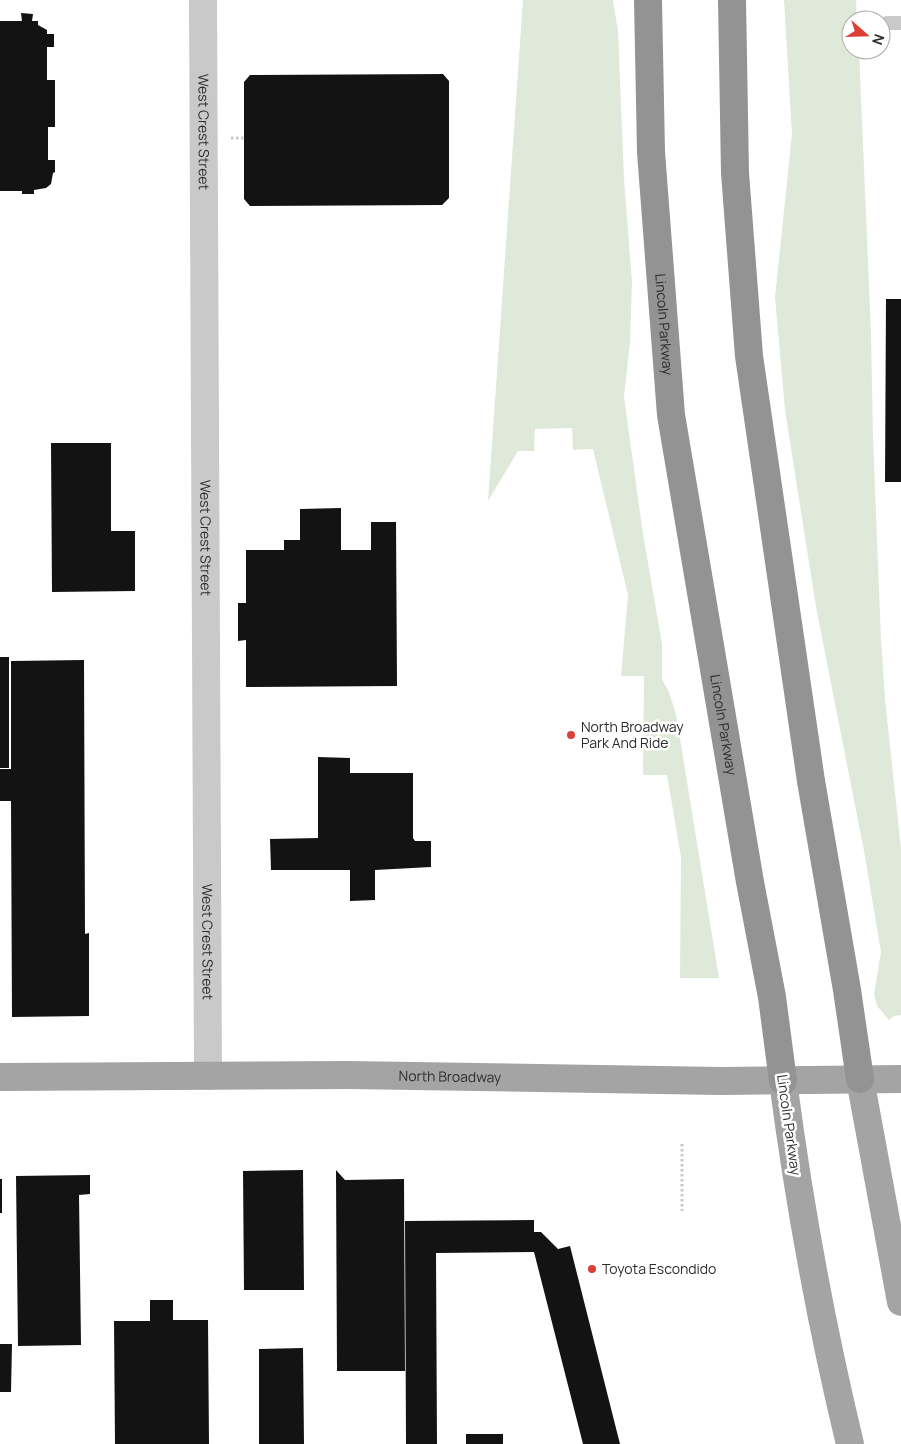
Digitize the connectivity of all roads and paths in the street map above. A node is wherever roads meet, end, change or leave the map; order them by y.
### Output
1 (203, 0) edge
2 (648, 0) edge
3 (732, 0) edge
4 (230, 138) dead end
5 (244, 138) dead end
6 (208, 1076) junction
7 (0, 1077) edge
8 (901, 1078) edge
9 (860, 1079) junction
10 (783, 1081) junction
11 (682, 1144) dead end
12 (682, 1212) dead end
13 (901, 1302) edge
14 (850, 1444) edge

1 - 6 street, West Crest Street
2 - 10 highway, Lincoln Parkway
3 - 9 highway
4 - 5 path
6 - 7 main road, North Broadway
6 - 10 main road, North Broadway
8 - 9 main road, North Broadway
9 - 10 main road, North Broadway
9 - 13 main road
10 - 14 main road, Lincoln Parkway
11 - 12 path

